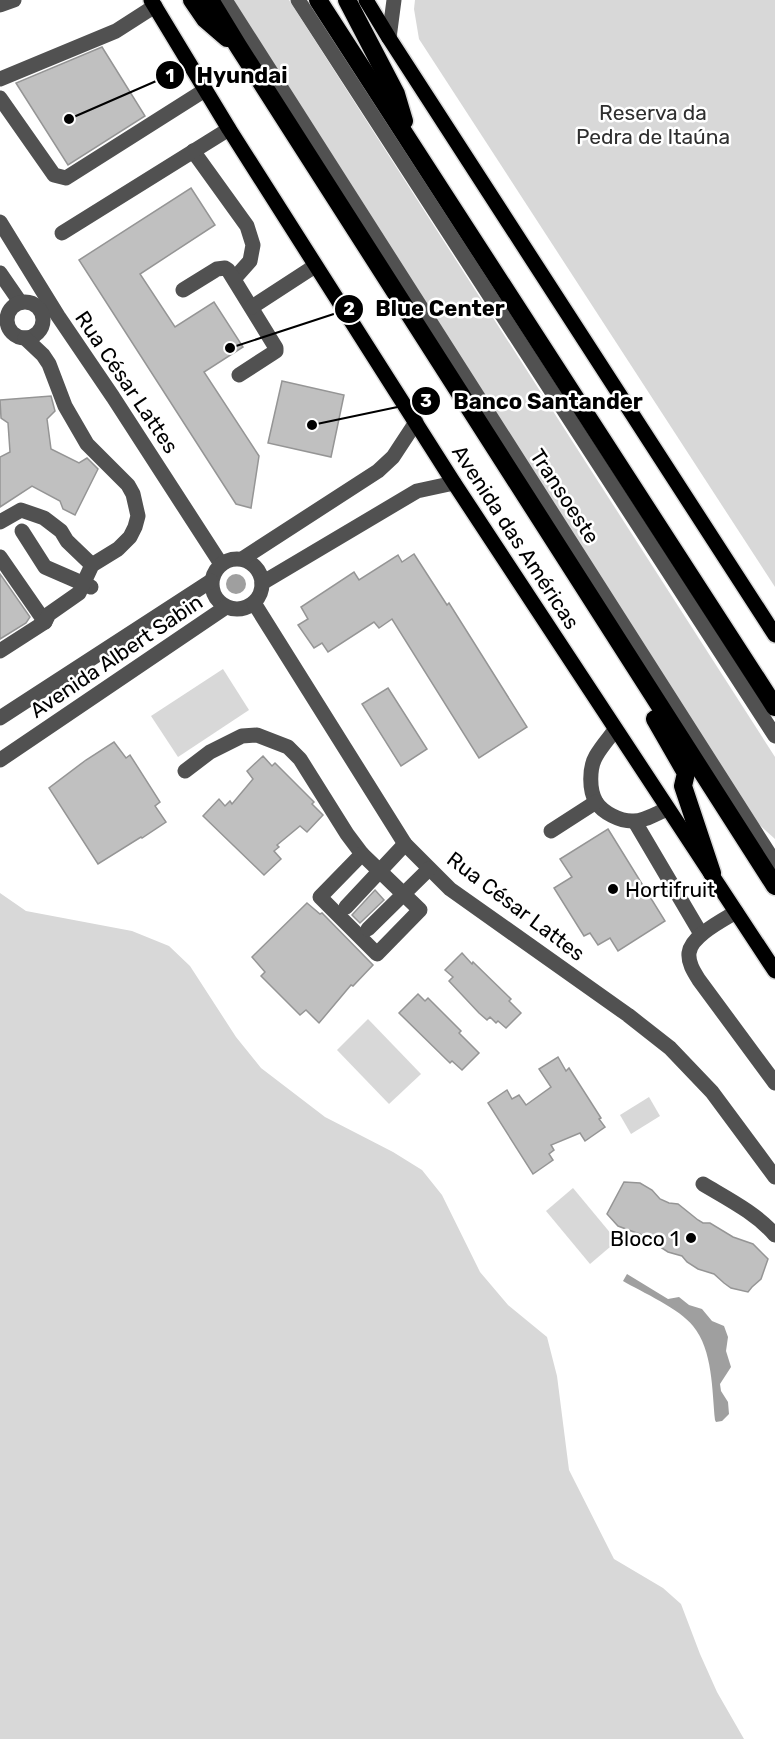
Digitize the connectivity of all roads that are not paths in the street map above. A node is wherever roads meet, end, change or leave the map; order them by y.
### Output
1 (14, 0) edge
2 (192, 0) edge
3 (210, 0) edge
4 (225, 0) edge
5 (298, 0) edge
6 (318, 0) edge
7 (347, 0) edge
8 (366, 0) edge
9 (394, 0) edge
10 (153, 3) edge
11 (0, 5) edge
12 (389, 38) junction
13 (238, 46) junction
14 (0, 79) edge
15 (205, 90) junction
16 (0, 98) edge
17 (229, 129) junction
18 (405, 134) junction
19 (193, 151) junction
20 (0, 222) edge
21 (62, 233) dead end
22 (315, 266) junction
23 (0, 273) edge
24 (33, 276) junction
25 (234, 279) junction
26 (0, 287) edge
27 (183, 290) dead end
28 (21, 303) junction
29 (252, 307) junction
30 (43, 320) junction
31 (63, 322) junction
32 (16, 330) edge
33 (0, 342) edge
34 (239, 375) dead end
35 (416, 423) junction
36 (453, 483) junction
37 (0, 522) edge
38 (22, 531) dead end
39 (0, 557) edge
40 (242, 559) junction
41 (220, 564) junction
42 (92, 565) junction
43 (211, 581) junction
44 (262, 583) junction
45 (88, 586) junction
46 (254, 603) junction
47 (226, 607) junction
48 (45, 622) junction
49 (775, 635) edge
50 (737, 647) junction
51 (0, 651) edge
52 (641, 675) junction
53 (775, 686) edge
54 (775, 706) edge
55 (0, 718) edge
56 (615, 730) junction
57 (775, 736) edge
58 (0, 760) edge
59 (185, 771) dead end
60 (596, 801) junction
61 (667, 809) junction
62 (634, 822) junction
63 (753, 829) junction
64 (552, 831) dead end
65 (405, 844) junction
66 (775, 850) edge
67 (362, 854) junction
68 (775, 863) edge
69 (429, 869) junction
70 (380, 871) junction
71 (712, 873) junction
72 (775, 886) edge
73 (403, 894) junction
74 (346, 906) dead end
75 (736, 912) junction
76 (368, 930) dead end
77 (701, 934) junction
78 (775, 971) edge
79 (775, 1083) edge
80 (775, 1177) edge
81 (703, 1184) dead end
82 (775, 1235) edge

1 - 11 street
2 - 13 highway
3 - 13 highway, Avenida das Américas
4 - 63 street, Transoeste
5 - 57 street
6 - 18 highway
7 - 18 highway
8 - 12 main road
9 - 12 street
10 - 14 street
10 - 15 main road, Avenida das Américas
12 - 49 main road
13 - 52 highway, Avenida das Américas
15 - 16 street
15 - 17 main road, Avenida das Américas
17 - 19 street
17 - 22 main road, Avenida das Américas
18 - 50 highway
19 - 21 street
19 - 25 street
20 - 24 street, Rua César Lattes
22 - 29 street
22 - 35 main road, Avenida das Américas
23 - 28 street
24 - 28 street
24 - 31 street, Rua César Lattes
25 - 27 street
25 - 29 street
26 - 28 street
28 - 30 street
28 - 32 street
29 - 34 street
30 - 31 street
30 - 32 street
31 - 41 street, Rua César Lattes
32 - 33 street
32 - 42 street
32 - 45 street
35 - 36 main road, Avenida das Américas
35 - 40 street
36 - 44 street
36 - 56 main road, Avenida das Américas
37 - 42 street
38 - 45 street
39 - 48 street
40 - 41 street
40 - 44 street
41 - 43 street
42 - 45 street
43 - 47 street
43 - 55 street, Avenida Albert Sabin
44 - 46 street
45 - 48 street
46 - 47 street
46 - 65 street, Rua César Lattes
47 - 58 street, Avenida Albert Sabin
48 - 51 street
50 - 53 highway
50 - 54 highway
52 - 71 highway
52 - 72 highway, Avenida das Américas
56 - 60 street
56 - 61 main road, Avenida das Américas
59 - 67 street
60 - 62 street
60 - 64 street
61 - 62 street
61 - 71 main road, Avenida das Américas
62 - 77 street
63 - 66 street
63 - 68 street, Transoeste
65 - 69 street, Rua César Lattes
65 - 70 street
67 - 70 street
67 - 73 street
69 - 73 street
69 - 80 street, Rua César Lattes
70 - 73 street
70 - 74 street
71 - 75 main road, Avenida das Américas
73 - 76 street
75 - 77 street
75 - 78 main road, Avenida das Américas
77 - 79 street
81 - 82 street

